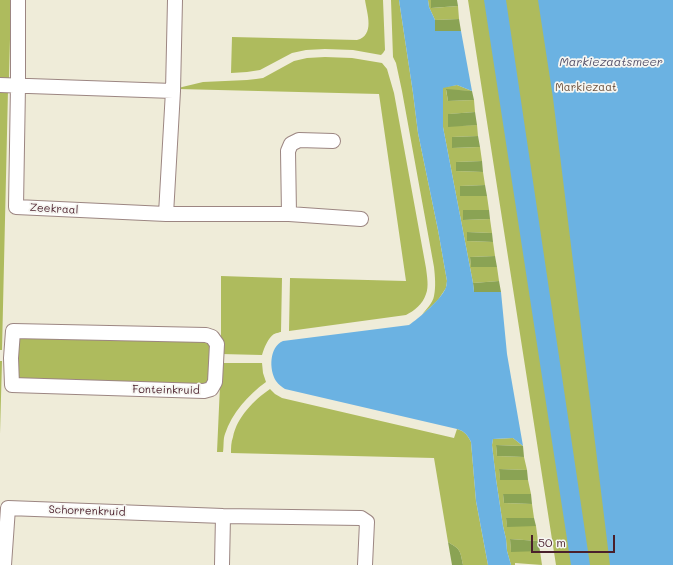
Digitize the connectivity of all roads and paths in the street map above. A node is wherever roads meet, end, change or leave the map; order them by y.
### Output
1 (18, 0) edge
2 (175, 0) edge
3 (0, 85) edge
4 (18, 85) junction
5 (173, 91) junction
6 (333, 141) dead end
7 (166, 214) junction
8 (289, 214) junction
9 (361, 219) dead end
10 (6, 357) edge
11 (223, 516) junction
12 (4, 565) edge
13 (222, 565) edge
14 (365, 565) edge

1 - 4 street, Zeekraal
2 - 5 street
3 - 4 street
4 - 5 street
4 - 7 street, Zeekraal
5 - 7 street
6 - 8 street
7 - 8 street, Zeekraal
8 - 9 street, Zeekraal
10 - 10 street, Fonteinkruid
11 - 12 street, Schorrenkruid
11 - 13 street
11 - 14 street, Schorrenkruid

